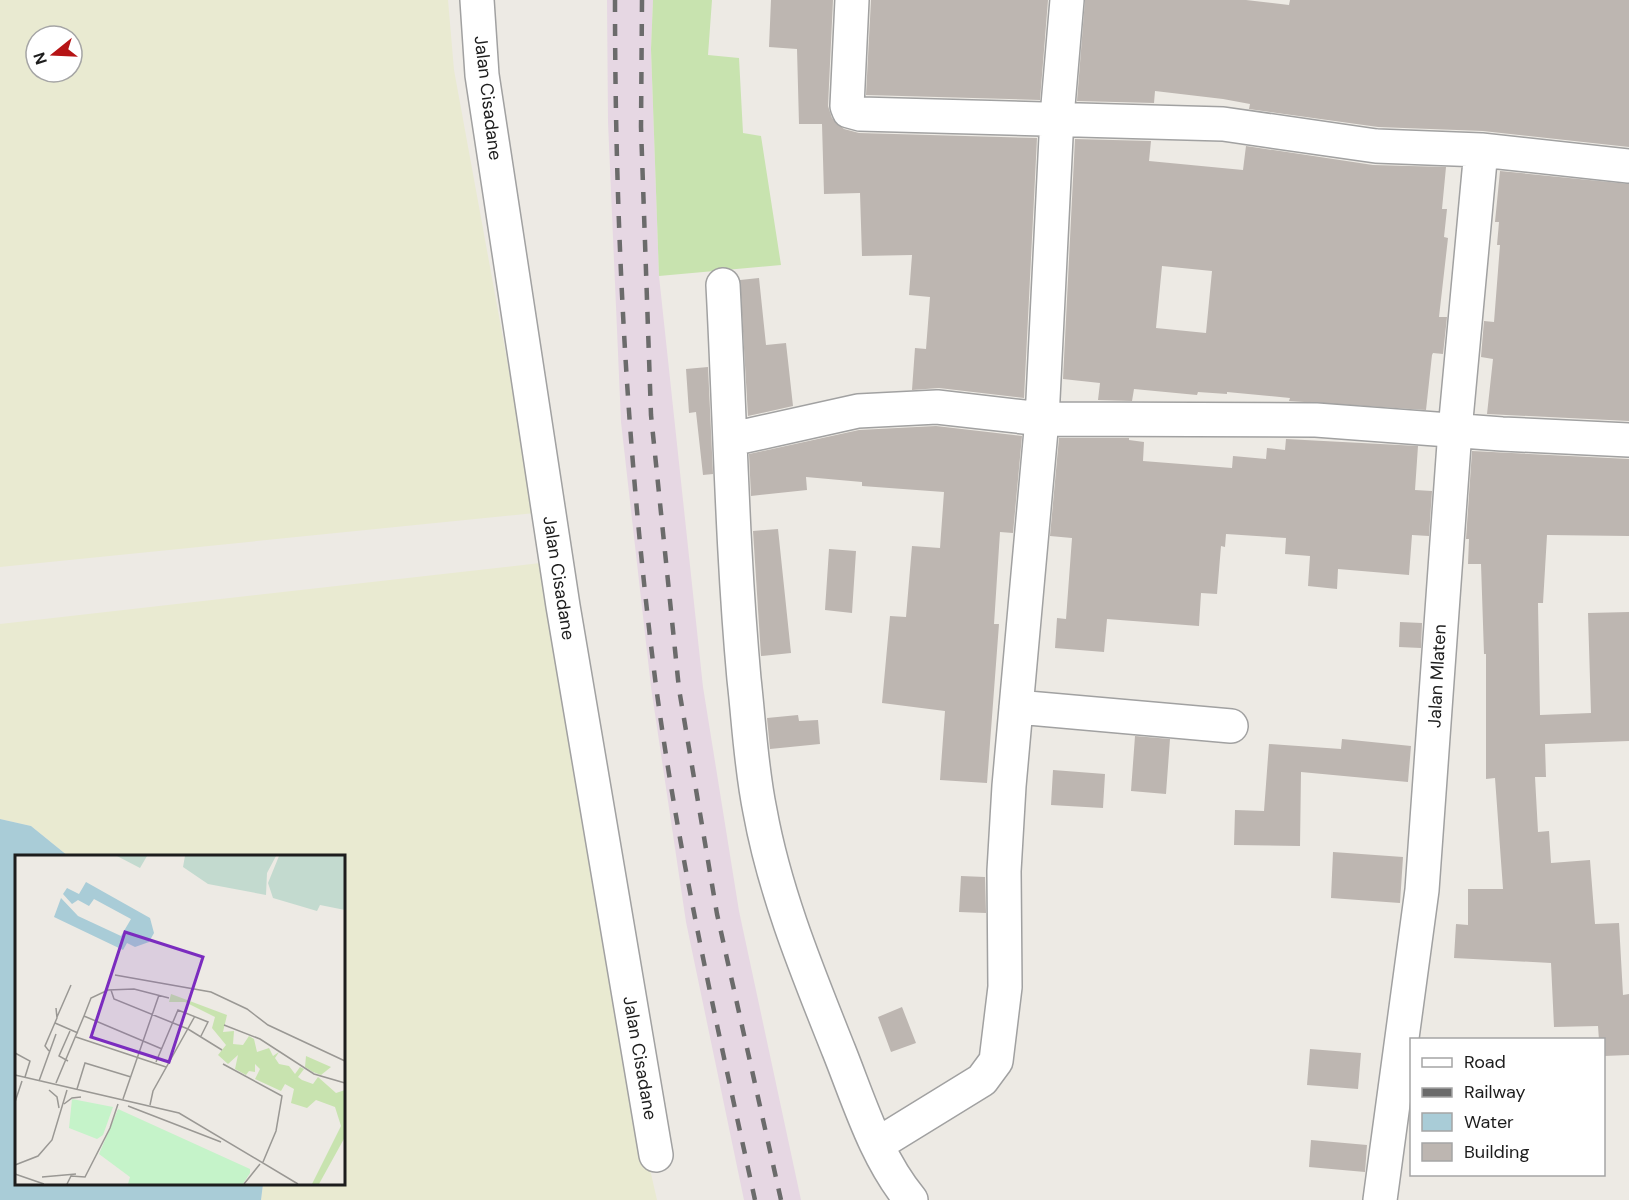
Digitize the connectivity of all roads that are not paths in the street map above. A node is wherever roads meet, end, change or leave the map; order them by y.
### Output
1 (477, 0) edge
2 (852, 0) edge
3 (1066, 0) edge
4 (1057, 117) junction
5 (1481, 150) junction
6 (1629, 166) edge
7 (723, 285) dead end
8 (1042, 419) junction
9 (1455, 430) junction
10 (732, 439) junction
11 (1629, 440) edge
12 (1016, 708) junction
13 (1231, 726) dead end
14 (878, 1144) junction
15 (656, 1155) dead end
16 (911, 1200) edge
17 (1380, 1200) edge

1 - 15 street, Jalan Cisadane
2 - 4 street
3 - 4 street
4 - 5 street
4 - 8 street
5 - 6 street
5 - 9 street, Jalan Mlaten
7 - 10 street
8 - 9 street
8 - 10 street
8 - 12 street
9 - 11 street
9 - 17 street, Jalan Mlaten
10 - 14 street
12 - 13 street
12 - 14 street
14 - 16 street

